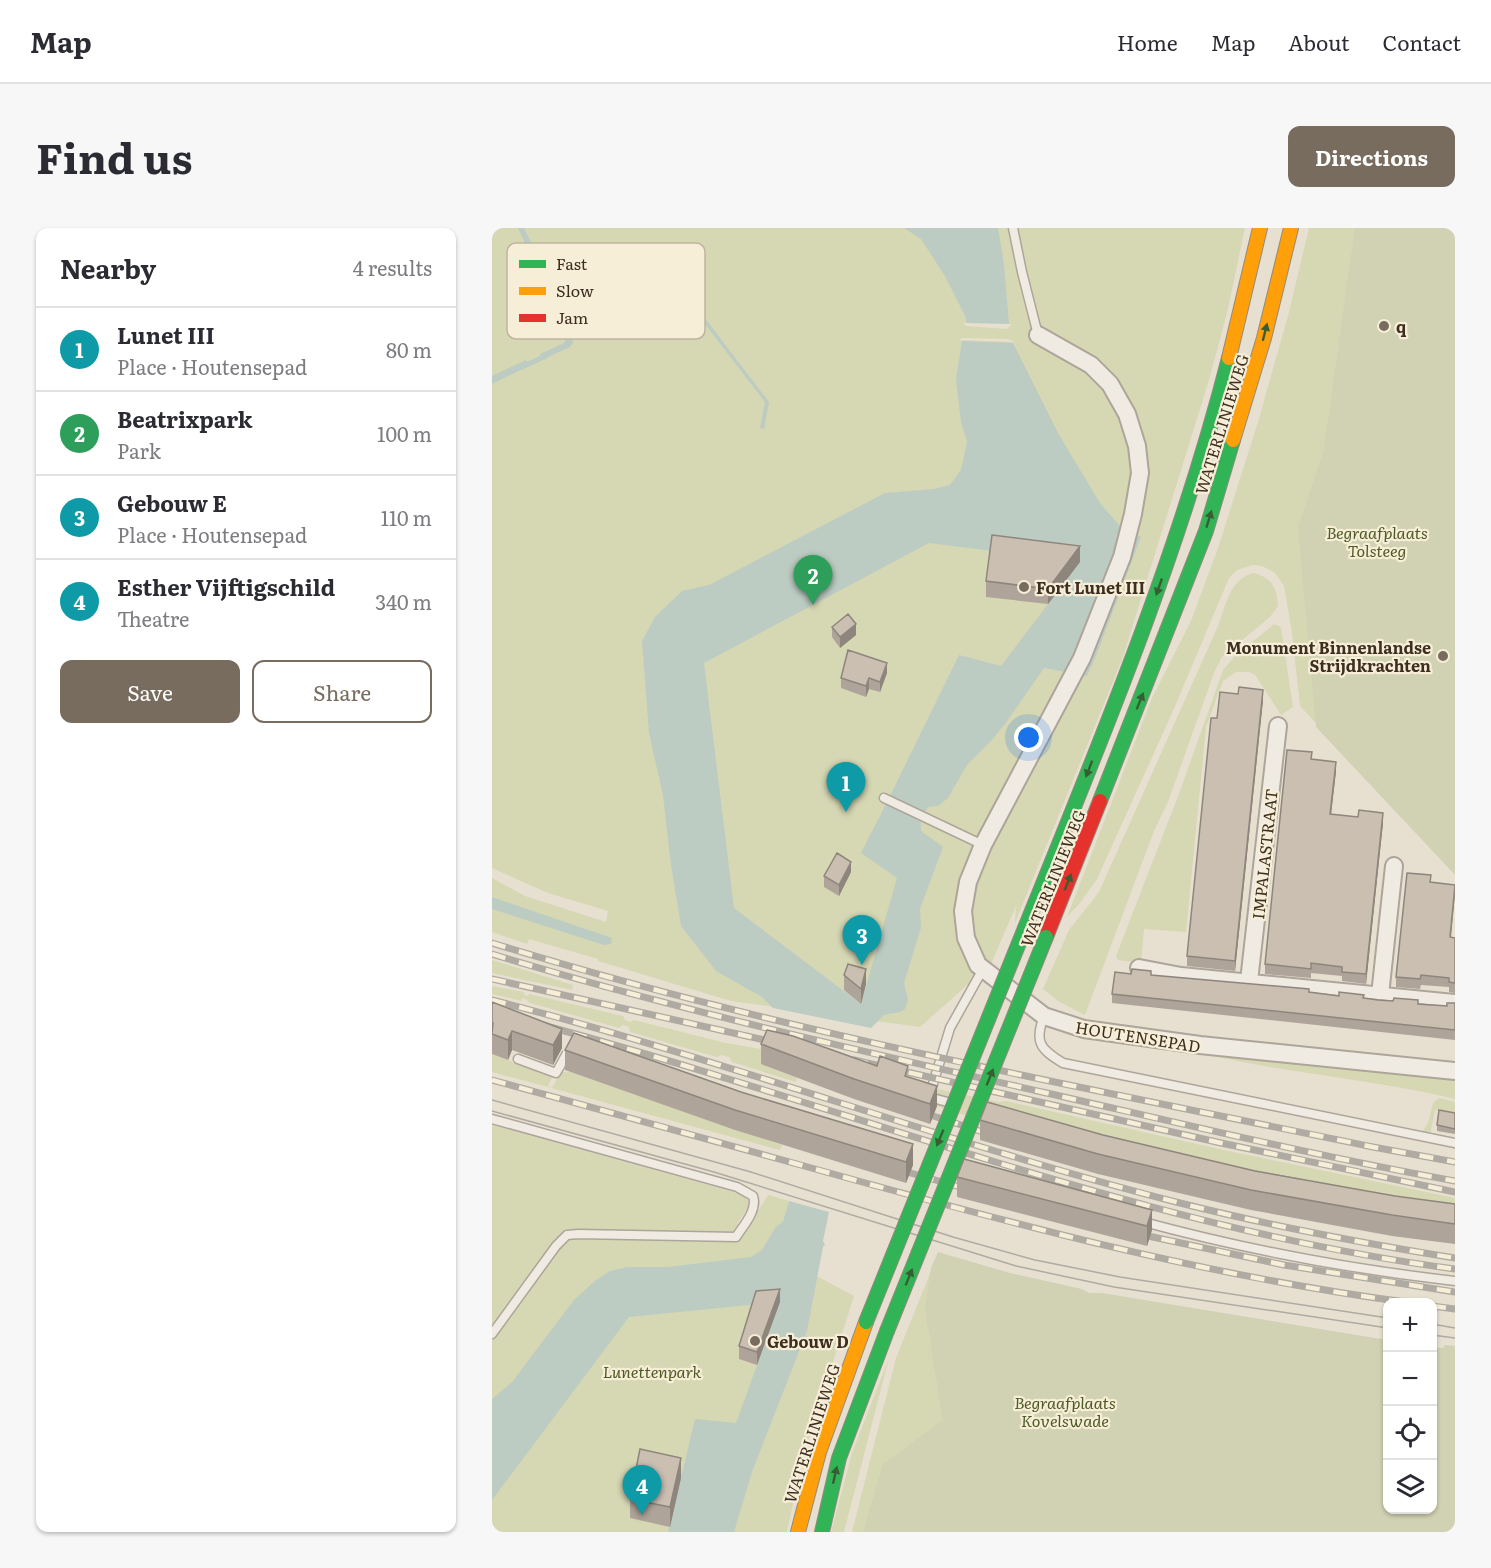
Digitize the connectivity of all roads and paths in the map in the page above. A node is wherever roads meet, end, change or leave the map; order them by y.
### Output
1 (1013, 228) edge
2 (1260, 228) edge
3 (1291, 228) edge
4 (1038, 335) joint
5 (1278, 726) dead end
6 (884, 798) dead end
7 (983, 845) junction
8 (1394, 866) dead end
9 (1139, 968) edge
10 (983, 969) junction
11 (1250, 981) junction
12 (1380, 995) junction
13 (1455, 1003) edge
14 (1044, 1016) junction
15 (570, 1049) edge
16 (518, 1059) dead end
17 (1455, 1071) edge
18 (984, 1111) edge
19 (492, 1119) edge
20 (1455, 1143) edge
21 (922, 1160) dead end
22 (966, 1172) edge
23 (1130, 1218) edge
24 (1455, 1281) edge
25 (492, 1334) edge
26 (798, 1532) edge
27 (822, 1532) edge

1 - 4 lane
2 -> 26 main road, WATERLINIEWEG, bridge
27 -> 3 main road, WATERLINIEWEG, bridge
4 - 7 street, HOUTENSEPAD
5 - 11 street, IMPALASTRAAT
6 - 7 lane
7 - 10 street, HOUTENSEPAD
8 - 12 street
9 - 11 street
10 - 14 street, HOUTENSEPAD
10 - 18 lane
11 - 12 street
12 - 13 street
14 - 17 street, HOUTENSEPAD
14 - 20 lane
15 - 16 lane, bridge
19 - 25 lane
21 - 22 lane
23 - 24 lane

